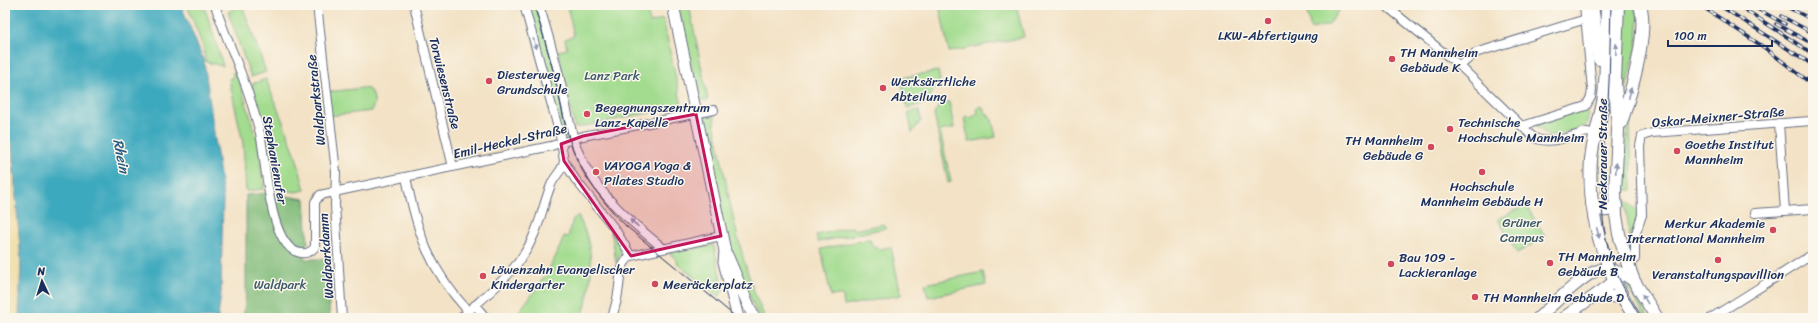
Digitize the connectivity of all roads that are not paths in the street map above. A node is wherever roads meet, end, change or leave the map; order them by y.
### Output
1 (215, 5) edge
2 (317, 5) edge
3 (414, 5) edge
4 (524, 5) edge
5 (539, 5) edge
6 (673, 5) edge
7 (1385, 5) edge
8 (1584, 5) edge
9 (1592, 5) edge
10 (1607, 5) edge
11 (1618, 5) edge
12 (1640, 5) edge
13 (1586, 19) junction
14 (1460, 66) junction
15 (714, 110) dead end
16 (696, 114) junction
17 (1812, 122) edge
18 (1779, 123) junction
19 (1522, 126) junction
20 (1618, 130) junction
21 (1592, 133) junction
22 (574, 138) junction
23 (561, 144) junction
24 (1591, 159) junction
25 (564, 162) junction
26 (453, 167) junction
27 (406, 177) junction
28 (335, 192) junction
29 (315, 202) joint
30 (1592, 203) junction
31 (1616, 206) junction
32 (1813, 209) edge
33 (1785, 211) junction
34 (1755, 213) dead end
35 (721, 236) junction
36 (663, 248) junction
37 (725, 251) junction
38 (1813, 254) edge
39 (631, 256) junction
40 (1625, 269) junction
41 (1603, 270) junction
42 (1614, 282) junction
43 (1594, 297) junction
44 (1622, 298) junction
45 (475, 305) junction
46 (468, 311) junction
47 (342, 318) edge
48 (461, 318) edge
49 (486, 318) edge
50 (612, 318) edge
51 (738, 318) edge
52 (754, 318) edge
53 (1538, 318) edge
54 (1563, 318) edge
55 (1635, 318) edge
56 (1657, 318) edge
57 (1711, 318) edge

1 - 29 street, Stephanienufer
2 - 28 street, Waldparkstraße
3 - 26 street, Torwiesenstraße
4 -> 23 street
5 - 22 street
6 - 16 street
7 - 14 street
8 - 13 street
9 - 21 main road
10 - 24 main road, Neckarauer Straße
20 -> 11 main road, Neckarauer Straße
20 -> 12 main road
13 - 14 street
13 - 19 street
14 - 19 street
15 - 16 street, Emil-Heckel-Straße
16 - 22 street, Emil-Heckel-Straße
16 - 35 street
17 - 18 street, Oskar-Meixner-Straße
18 - 33 street
18 - 40 street, Oskar-Meixner-Straße
19 - 21 street
31 -> 20 main road, Neckarauer Straße
21 - 24 main road
22 - 23 street, Emil-Heckel-Straße
36 -> 22 street
23 - 25 street
23 - 26 street, Emil-Heckel-Straße
24 - 30 main road, Neckarauer Straße
25 - 39 street
25 - 45 street
26 - 27 street, Emil-Heckel-Straße
27 - 28 street, Emil-Heckel-Straße
27 - 46 street
28 - 29 street, Emil-Heckel-Straße
28 - 47 street, Waldparkdamm
30 - 31 main road
30 -> 41 main road, Neckarauer Straße
31 - 40 main road, Neckarauer Straße
32 - 33 street
33 - 34 street
35 - 36 street
35 - 37 street
36 - 39 street
37 - 51 street
37 - 52 street
38 - 57 street
39 - 50 street
40 - 41 street
40 - 42 street
56 -> 40 main road, Neckarauer Straße
41 - 42 main road, Neckarauer Straße
41 - 53 street
42 - 43 street
42 - 44 main road, Neckarauer Straße
43 - 44 street
43 - 54 street
44 - 55 main road, Neckarauer Straße
45 - 46 street
45 - 49 street
46 - 48 street

